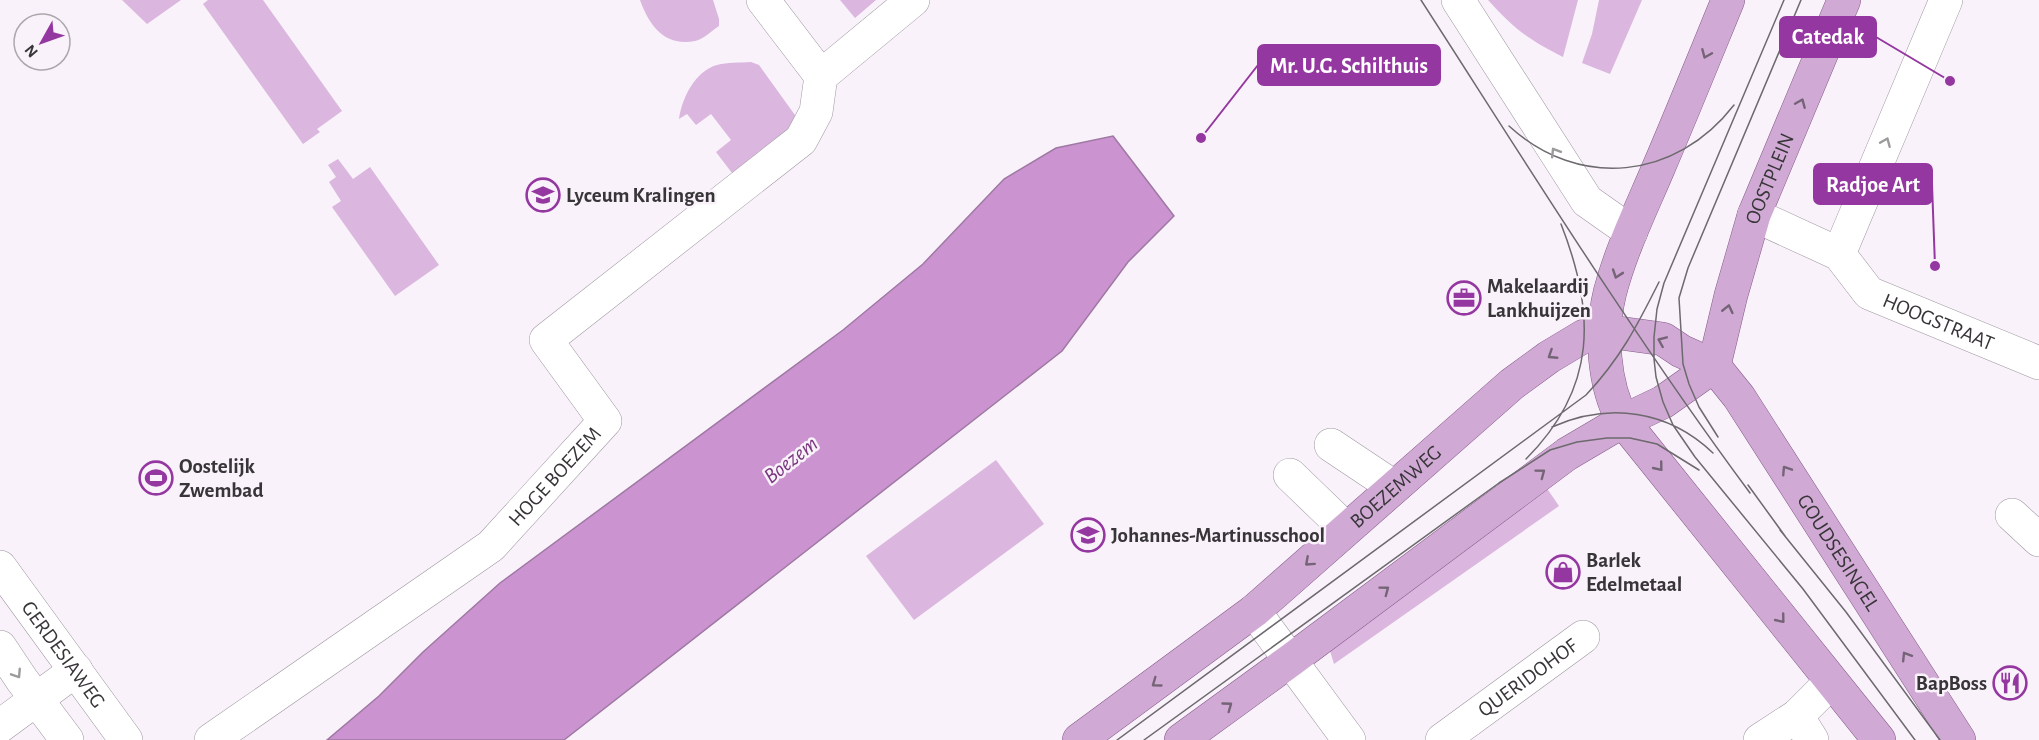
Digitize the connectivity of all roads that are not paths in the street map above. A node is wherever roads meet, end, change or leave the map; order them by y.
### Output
1 (763, 0) edge
2 (913, 0) edge
3 (1458, 0) edge
4 (1728, 0) edge
5 (1844, 0) edge
6 (1946, 0) edge
7 (821, 76) junction
8 (1754, 215) junction
9 (1631, 232) junction
10 (1839, 254) junction
11 (1605, 331) junction
12 (2039, 363) edge
13 (1714, 366) junction
14 (1623, 421) junction
15 (1331, 445) dead end
16 (1290, 475) dead end
17 (1394, 487) junction
18 (2012, 515) dead end
19 (1346, 529) junction
20 (2039, 540) edge
21 (0, 567) edge
22 (1254, 611) junction
23 (1583, 637) dead end
24 (0, 647) edge
25 (1291, 660) junction
26 (76, 670) junction
27 (1832, 681) junction
28 (36, 700) junction
29 (0, 726) edge
30 (1805, 728) edge
31 (67, 740) edge
32 (126, 740) edge
33 (211, 740) edge
34 (1078, 740) edge
35 (1181, 740) edge
36 (1349, 740) edge
37 (1442, 740) edge
38 (1760, 740) edge
39 (1879, 740) edge
40 (1959, 740) edge

1 - 7 street
2 - 7 street
9 -> 3 street
4 -> 9 main road
8 -> 5 main road, OOSTPLEIN
10 -> 6 street
7 - 33 street, HOGE BOEZEM
8 - 10 street, HOOGSTRAAT
13 -> 8 main road, OOSTPLEIN
9 -> 11 main road
10 - 12 street, HOOGSTRAAT
13 -> 11 main road
11 - 14 main road
11 -> 17 main road, BOEZEMWEG
13 - 14 main road
40 -> 13 main road, GOUDSESINGEL
25 -> 14 main road
14 -> 27 main road
15 - 17 street
16 - 19 street
17 - 19 main road, BOEZEMWEG
18 - 20 street
19 -> 22 main road, BOEZEMWEG
21 - 26 street, GERDESIAWEG
22 - 25 street
22 -> 34 main road, BOEZEMWEG
23 - 37 street, QUERIDOHOF
24 -> 28 street
35 -> 25 main road
25 - 36 street
26 - 28 street
26 - 32 street, GERDESIAWEG
27 - 30 street
27 - 39 main road
28 - 29 street
28 - 31 street
30 - 38 street

